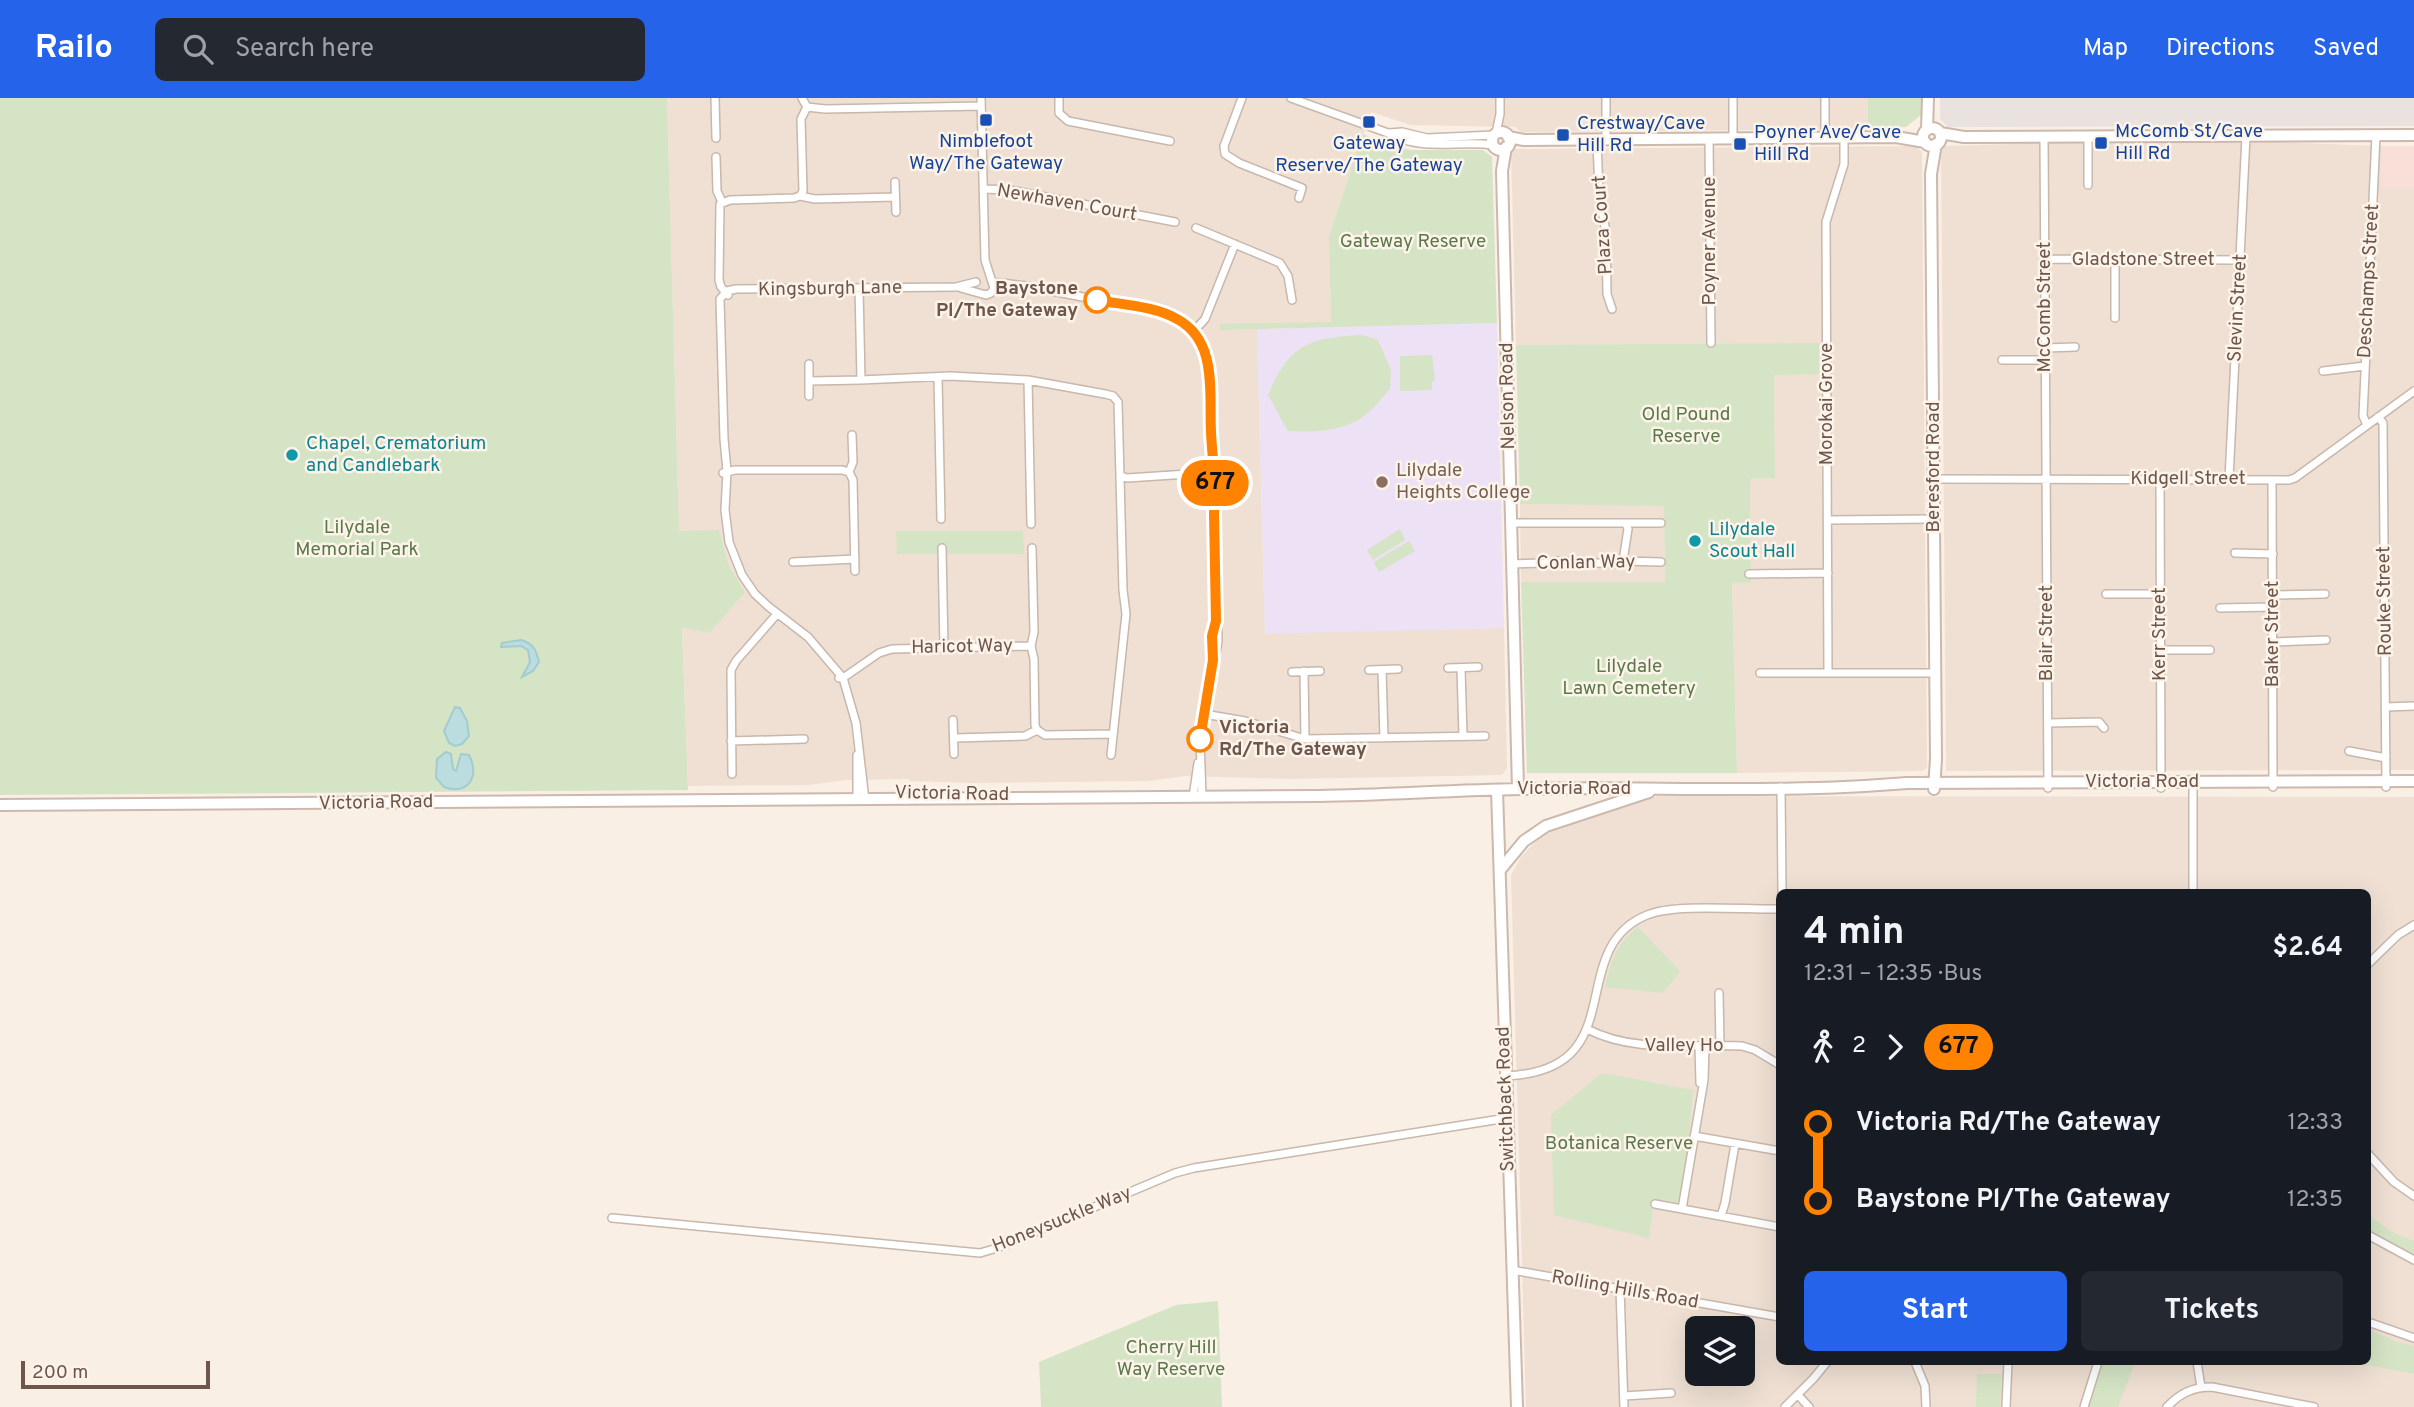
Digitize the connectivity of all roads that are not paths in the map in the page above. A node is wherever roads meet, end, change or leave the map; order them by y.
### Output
1 (715, 98) edge
2 (801, 98) edge
3 (1059, 98) edge
4 (1242, 98) edge
5 (1291, 98) edge
6 (1500, 98) edge
7 (1606, 98) edge
8 (1733, 98) edge
9 (1825, 98) edge
10 (1928, 98) edge
11 (1934, 98) edge
12 (1302, 100) edge
13 (981, 102) edge
14 (806, 109) junction
15 (2376, 135) junction
16 (2414, 135) edge
17 (2044, 136) junction
18 (2088, 136) junction
19 (2246, 136) junction
20 (1932, 137) junction
21 (716, 138) dead end
22 (1733, 138) junction
23 (1825, 138) junction
24 (1844, 138) junction
25 (1709, 139) junction
26 (1602, 140) junction
27 (1501, 141) junction
28 (1159, 148) dead end
29 (716, 157) dead end
30 (1306, 179) dead end
31 (895, 183) dead end
32 (2088, 185) dead end
33 (1302, 188) junction
34 (983, 189) junction
35 (800, 196) junction
36 (895, 197) junction
37 (1298, 198) dead end
38 (722, 202) junction
39 (896, 212) dead end
40 (1152, 218) junction
41 (1175, 222) dead end
42 (1150, 227) dead end
43 (1196, 228) dead end
44 (1235, 244) junction
45 (985, 260) junction
46 (2045, 260) junction
47 (2115, 260) junction
48 (2240, 260) junction
49 (977, 284) junction
50 (993, 284) junction
51 (859, 288) junction
52 (727, 293) junction
53 (1292, 300) dead end
54 (1612, 309) dead end
55 (2115, 318) dead end
56 (1193, 332) junction
57 (1711, 343) dead end
58 (2075, 347) dead end
59 (2045, 348) junction
60 (2002, 360) dead end
61 (2045, 360) junction
62 (809, 365) dead end
63 (2365, 366) junction
64 (2323, 371) dead end
65 (861, 380) junction
66 (938, 380) junction
67 (1028, 380) junction
68 (809, 381) junction
69 (2414, 391) edge
70 (809, 396) dead end
71 (2378, 417) junction
72 (2367, 425) junction
73 (852, 435) dead end
74 (849, 472) junction
75 (726, 473) junction
76 (1210, 473) junction
77 (1123, 476) junction
78 (2046, 478) junction
79 (1934, 479) junction
80 (2160, 479) junction
81 (2229, 479) junction
82 (2272, 480) junction
83 (931, 493) dead end
84 (941, 493) junction
85 (1031, 501) junction
86 (1041, 501) dead end
87 (941, 519) dead end
88 (1934, 519) junction
89 (1828, 520) junction
90 (1510, 523) junction
91 (1661, 523) dead end
92 (1031, 524) dead end
93 (1626, 524) junction
94 (942, 548) dead end
95 (1032, 548) dead end
96 (2235, 553) dead end
97 (2273, 554) junction
98 (855, 559) junction
99 (803, 561) junction
100 (1623, 561) junction
101 (793, 562) dead end
102 (1661, 562) dead end
103 (1511, 564) junction
104 (855, 570) dead end
105 (932, 571) dead end
106 (942, 571) junction
107 (804, 572) dead end
108 (1032, 573) junction
109 (1042, 573) dead end
110 (1828, 573) junction
111 (1749, 574) dead end
112 (2106, 594) dead end
113 (2160, 594) junction
114 (2325, 594) dead end
115 (2273, 595) junction
116 (2273, 607) junction
117 (2220, 608) dead end
118 (777, 614) junction
119 (2326, 640) dead end
120 (2273, 642) junction
121 (1031, 646) junction
122 (944, 647) junction
123 (2160, 650) junction
124 (2210, 650) dead end
125 (1478, 667) dead end
126 (1448, 668) dead end
127 (1461, 668) junction
128 (1398, 669) dead end
129 (1369, 670) dead end
130 (1382, 670) junction
131 (1304, 671) junction
132 (1320, 671) dead end
133 (1292, 672) dead end
134 (1828, 673) junction
135 (1935, 673) junction
136 (1760, 674) dead end
137 (840, 676) junction
138 (2414, 706) edge
139 (2386, 707) junction
140 (1203, 714) junction
141 (953, 720) dead end
142 (2048, 723) junction
143 (2104, 728) dead end
144 (1037, 730) junction
145 (1113, 734) junction
146 (1463, 736) junction
147 (1485, 736) dead end
148 (954, 738) junction
149 (1384, 738) junction
150 (790, 739) junction
151 (804, 739) dead end
152 (1305, 739) junction
153 (731, 741) junction
154 (791, 749) dead end
155 (2349, 751) dead end
156 (954, 754) dead end
157 (1111, 755) dead end
158 (2386, 758) junction
159 (732, 774) dead end
160 (2414, 781) edge
161 (2386, 784) junction
162 (2048, 785) junction
163 (2161, 785) junction
164 (2193, 785) junction
165 (2273, 785) junction
166 (1936, 786) junction
167 (2414, 787) edge
168 (1662, 788) junction
169 (1781, 788) junction
170 (1518, 789) junction
171 (1497, 790) junction
172 (1198, 793) junction
173 (861, 797) junction
174 (0, 805) edge
175 (1500, 871) junction
176 (1782, 889) edge
177 (2193, 889) edge
178 (1776, 909) edge
179 (2414, 925) edge
180 (2371, 961) edge
181 (1719, 993) dead end
182 (1587, 1029) junction
183 (1702, 1046) junction
184 (1720, 1046) junction
185 (1776, 1063) edge
186 (1505, 1076) junction
187 (1507, 1118) junction
188 (1694, 1136) junction
189 (1735, 1144) junction
190 (1776, 1150) edge
191 (2371, 1157) edge
192 (2414, 1196) edge
193 (1655, 1204) dead end
194 (1682, 1209) junction
195 (1721, 1216) junction
196 (612, 1218) dead end
197 (1776, 1226) edge
198 (2371, 1238) edge
199 (2414, 1259) edge
200 (1512, 1270) junction
201 (1620, 1289) junction
202 (1776, 1316) edge
203 (2371, 1323) edge
204 (2414, 1338) edge
205 (1824, 1365) edge
206 (1916, 1365) edge
207 (2008, 1365) edge
208 (2097, 1365) edge
209 (2197, 1365) edge
210 (2201, 1387) junction
211 (1671, 1393) dead end
212 (1798, 1395) junction
213 (1624, 1396) junction
214 (1517, 1407) edge
215 (1624, 1407) edge
216 (1785, 1407) edge
217 (1809, 1407) edge
218 (1926, 1407) edge
219 (2006, 1407) edge
220 (2084, 1407) edge
221 (2167, 1407) edge
222 (2314, 1407) edge

1 - 21 street
2 - 14 street
3 - 28 street
4 - 33 street
5 - 12 street
6 - 27 street, Nelson Road
7 - 26 street, Plaza Court
8 - 22 street
9 - 23 street
10 - 20 main road, Beresford Road
11 - 20 main road, Beresford Road
12 - 27 street
13 - 14 street
13 - 34 street
14 - 35 street
15 - 16 main road
15 - 19 main road
15 - 63 street, Deschamps Street
17 - 18 main road
17 - 20 main road
17 - 46 street, McComb Street
18 - 19 main road
18 - 32 street
19 - 48 street, Slevin Street
20 - 24 main road
20 - 79 main road, Beresford Road
22 - 23 main road
22 - 25 main road
23 - 24 main road
24 - 89 street, Morokai Grove
25 - 26 main road
25 - 57 street, Poyner Avenue
26 - 27 main road
26 - 54 street, Plaza Court
27 - 90 main road, Nelson Road
29 - 38 street
30 - 33 street
31 - 36 street
33 - 37 street
34 - 40 street, Newhaven Court
34 - 45 street
35 - 36 street
35 - 38 street
36 - 39 street
38 - 52 street
40 - 41 street, Newhaven Court
40 - 42 street, Newhaven Court
43 - 44 street
44 - 53 street
44 - 56 street
45 - 49 street
45 - 50 street
46 - 47 street, Gladstone Street
46 - 59 street, McComb Street
47 - 48 street, Gladstone Street
47 - 55 street
48 - 81 street, Slevin Street
49 - 50 street
49 - 50 street
49 - 51 street, Kingsburgh Lane
50 - 56 street
51 - 52 street, Kingsburgh Lane
51 - 65 street
52 - 75 street
56 - 76 street
58 - 59 street
59 - 61 street, McComb Street
60 - 61 street
61 - 78 street, McComb Street
62 - 68 street
63 - 64 street
63 - 72 street, Deschamps Street
65 - 66 street
65 - 68 street
66 - 67 street
66 - 84 street
67 - 77 street
67 - 85 street
68 - 70 street
69 - 71 street, Kidgell Street
71 - 72 street, Kidgell Street
71 - 139 street, Rouke Street
72 - 82 street, Kidgell Street
73 - 74 street
74 - 75 street
74 - 98 street
75 - 118 street
76 - 77 street
76 - 140 street
77 - 145 street
78 - 79 street, Kidgell Street
78 - 80 street, Kidgell Street
78 - 142 street, Blair Street
79 - 88 main road, Beresford Road
80 - 81 street, Kidgell Street
80 - 113 street, Kerr Street
81 - 82 street, Kidgell Street
82 - 97 street, Baker Street
83 - 84 street
84 - 87 street
85 - 86 street
85 - 92 street
88 - 89 street
88 - 135 main road, Beresford Road
89 - 110 street, Morokai Grove
90 - 93 street
90 - 103 main road, Nelson Road
91 - 93 street
93 - 100 street
94 - 106 street
95 - 108 street
96 - 97 street
97 - 115 street, Baker Street
98 - 99 street
98 - 104 street
99 - 101 street
99 - 107 street
100 - 102 street, Conlan Way
100 - 103 street, Conlan Way
103 - 170 main road, Nelson Road
105 - 106 street
106 - 122 street
108 - 109 street
108 - 121 street
110 - 111 street
110 - 134 street, Morokai Grove
112 - 113 street
113 - 123 street, Kerr Street
114 - 115 street
115 - 116 street, Baker Street
116 - 117 street
116 - 120 street, Baker Street
118 - 137 street
118 - 153 street
119 - 120 street
120 - 165 street, Baker Street
121 - 122 street, Haricot Way
121 - 144 street, Haricot Way
122 - 137 street, Haricot Way
123 - 124 street
123 - 163 street, Kerr Street
125 - 127 street
126 - 127 street
127 - 146 street
128 - 130 street
129 - 130 street
130 - 149 street
131 - 132 street
131 - 133 street
131 - 152 street
134 - 135 street
134 - 136 street
135 - 166 main road, Beresford Road
137 - 173 street
138 - 139 street
139 - 158 street, Rouke Street
140 - 152 street
140 - 172 street
141 - 148 street
142 - 143 street
142 - 162 street, Blair Street
144 - 145 street
144 - 148 street
145 - 157 street
146 - 147 street
146 - 149 street
148 - 156 street
149 - 152 street
150 - 151 street
150 - 153 street
150 - 154 street
153 - 159 street
155 - 158 street
158 - 161 street, Rouke Street
160 - 161 main road, Victoria Road
161 - 165 main road, Victoria Road
161 - 167 main road, Victoria Road
162 - 163 main road, Victoria Road
162 - 166 main road, Victoria Road
163 - 164 main road, Victoria Road
164 - 165 main road, Victoria Road
164 - 177 street
166 - 169 main road, Victoria Road
168 - 169 main road, Victoria Road
168 - 170 main road, Victoria Road
168 - 175 main road
169 - 176 street
170 - 171 main road, Victoria Road
171 - 172 main road, Victoria Road
171 - 175 main road, Switchback Road
172 - 173 main road, Victoria Road
173 - 174 main road, Victoria Road
175 - 186 main road, Switchback Road
178 - 182 street
179 - 180 street
181 - 184 street
182 - 183 street, Valley Ho
182 - 186 street
183 - 184 street, Valley Ho
183 - 188 street
184 - 185 street, Valley Ho
186 - 187 main road, Switchback Road
187 - 196 street, Honeysuckle Way
187 - 200 main road, Switchback Road
188 - 189 street
188 - 194 street
189 - 190 street
189 - 195 street
191 - 192 street
193 - 194 street
194 - 195 street
195 - 197 street
198 - 199 street
200 - 201 street, Rolling Hills Road
200 - 214 main road, Switchback Road
201 - 202 street, Rolling Hills Road
201 - 213 street
203 - 204 street
205 - 212 street
206 - 218 street
207 - 219 street
208 - 220 street
209 - 210 street
210 - 221 street
210 - 222 street
211 - 213 street
212 - 216 street
212 - 217 street
213 - 215 street

